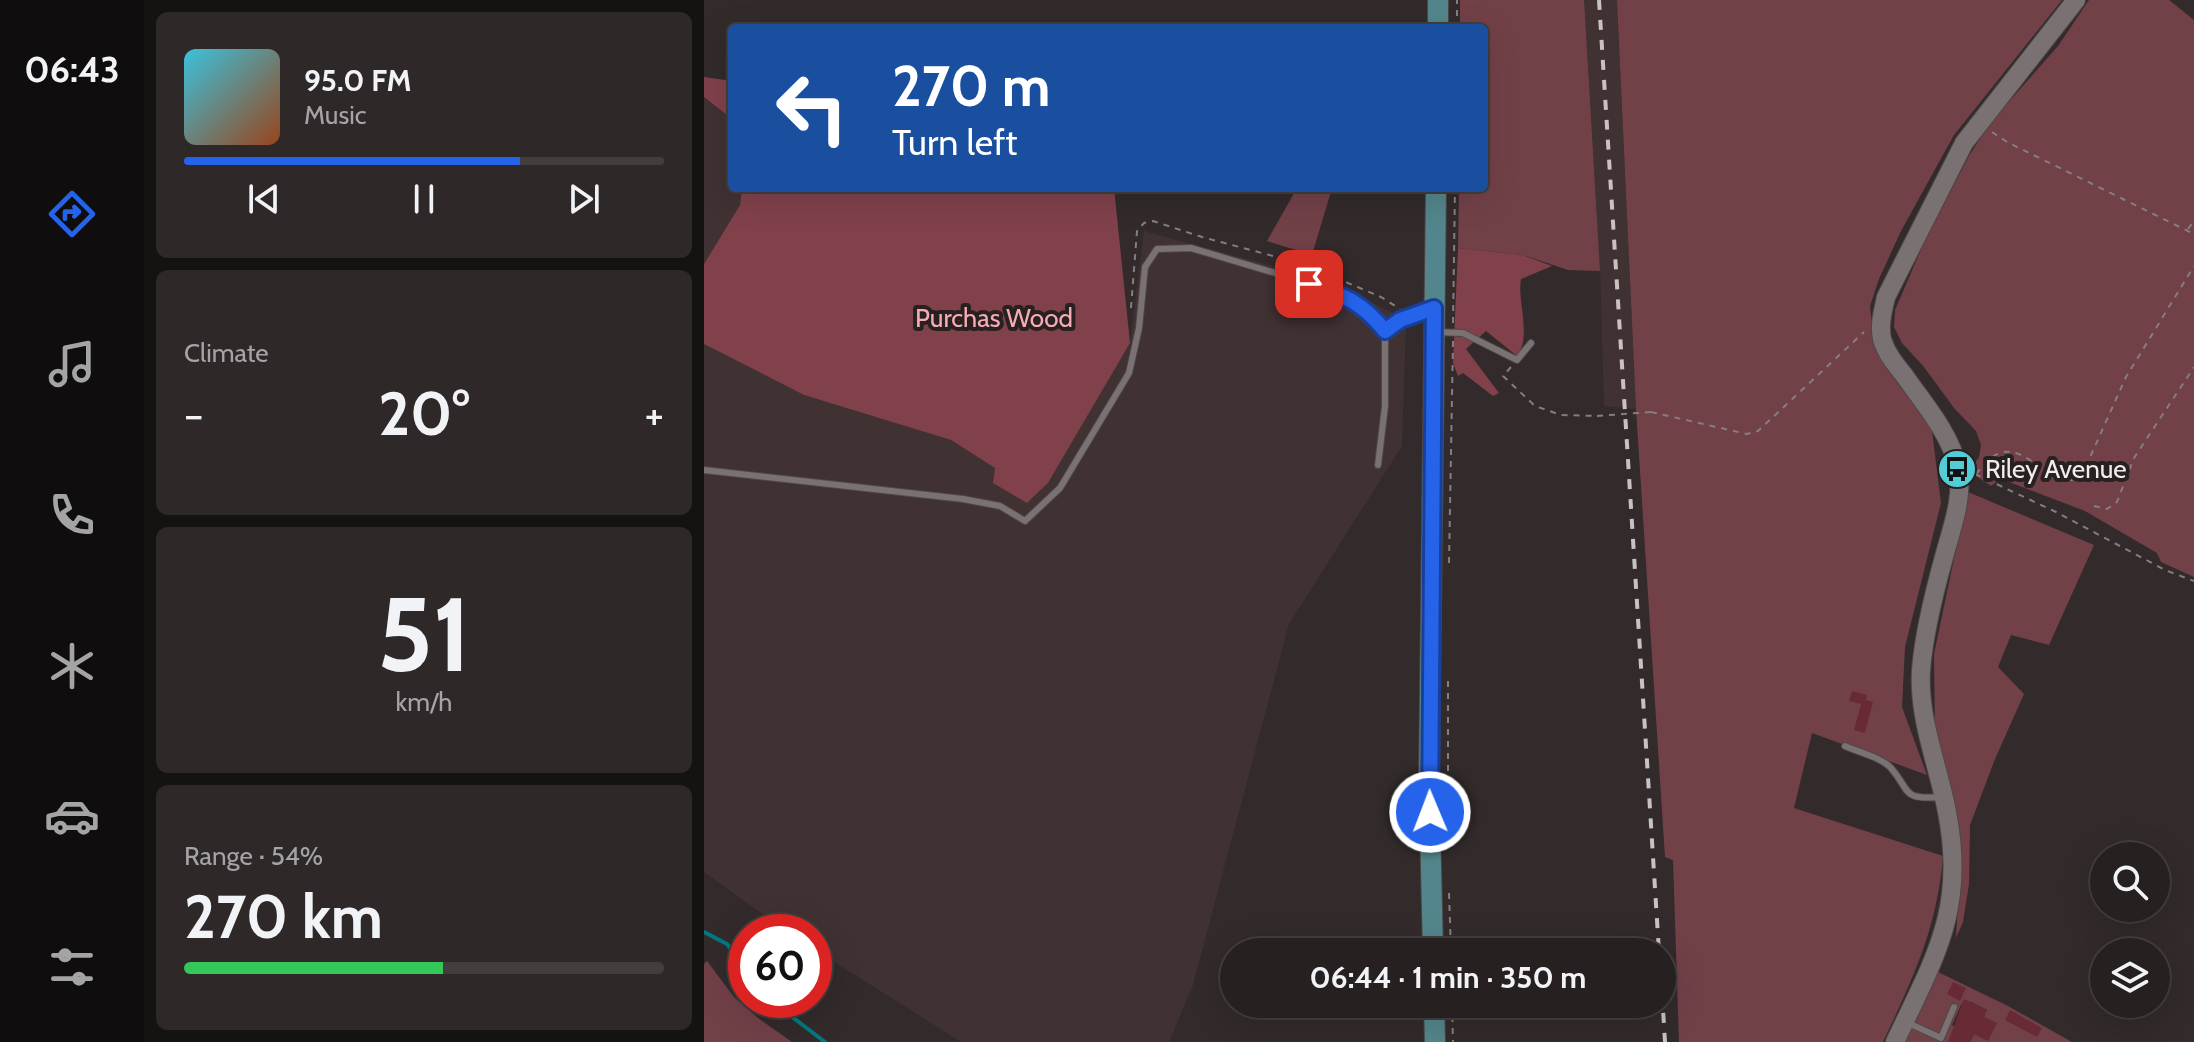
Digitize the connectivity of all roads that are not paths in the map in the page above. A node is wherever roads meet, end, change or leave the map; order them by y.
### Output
1 (1438, 0) edge
2 (2076, 0) edge
3 (1438, 24) edge
4 (1436, 192) edge
5 (1434, 308) junction
6 (1385, 331) junction
7 (1443, 333) junction
8 (1531, 343) dead end
9 (1378, 465) dead end
10 (704, 470) edge
11 (1845, 746) dead end
12 (1943, 797) junction
13 (1433, 938) edge
14 (1954, 1007) dead end
15 (1434, 1018) edge
16 (1905, 1022) junction
17 (1435, 1042) edge
18 (1895, 1042) edge

1 - 3 main road
2 - 12 main road
4 - 5 main road
5 - 6 lane
5 - 7 main road
6 - 9 lane
6 - 10 lane
7 - 8 lane
7 - 13 main road
11 - 12 lane
12 - 16 main road
14 - 16 lane
15 - 17 main road
16 - 18 main road

